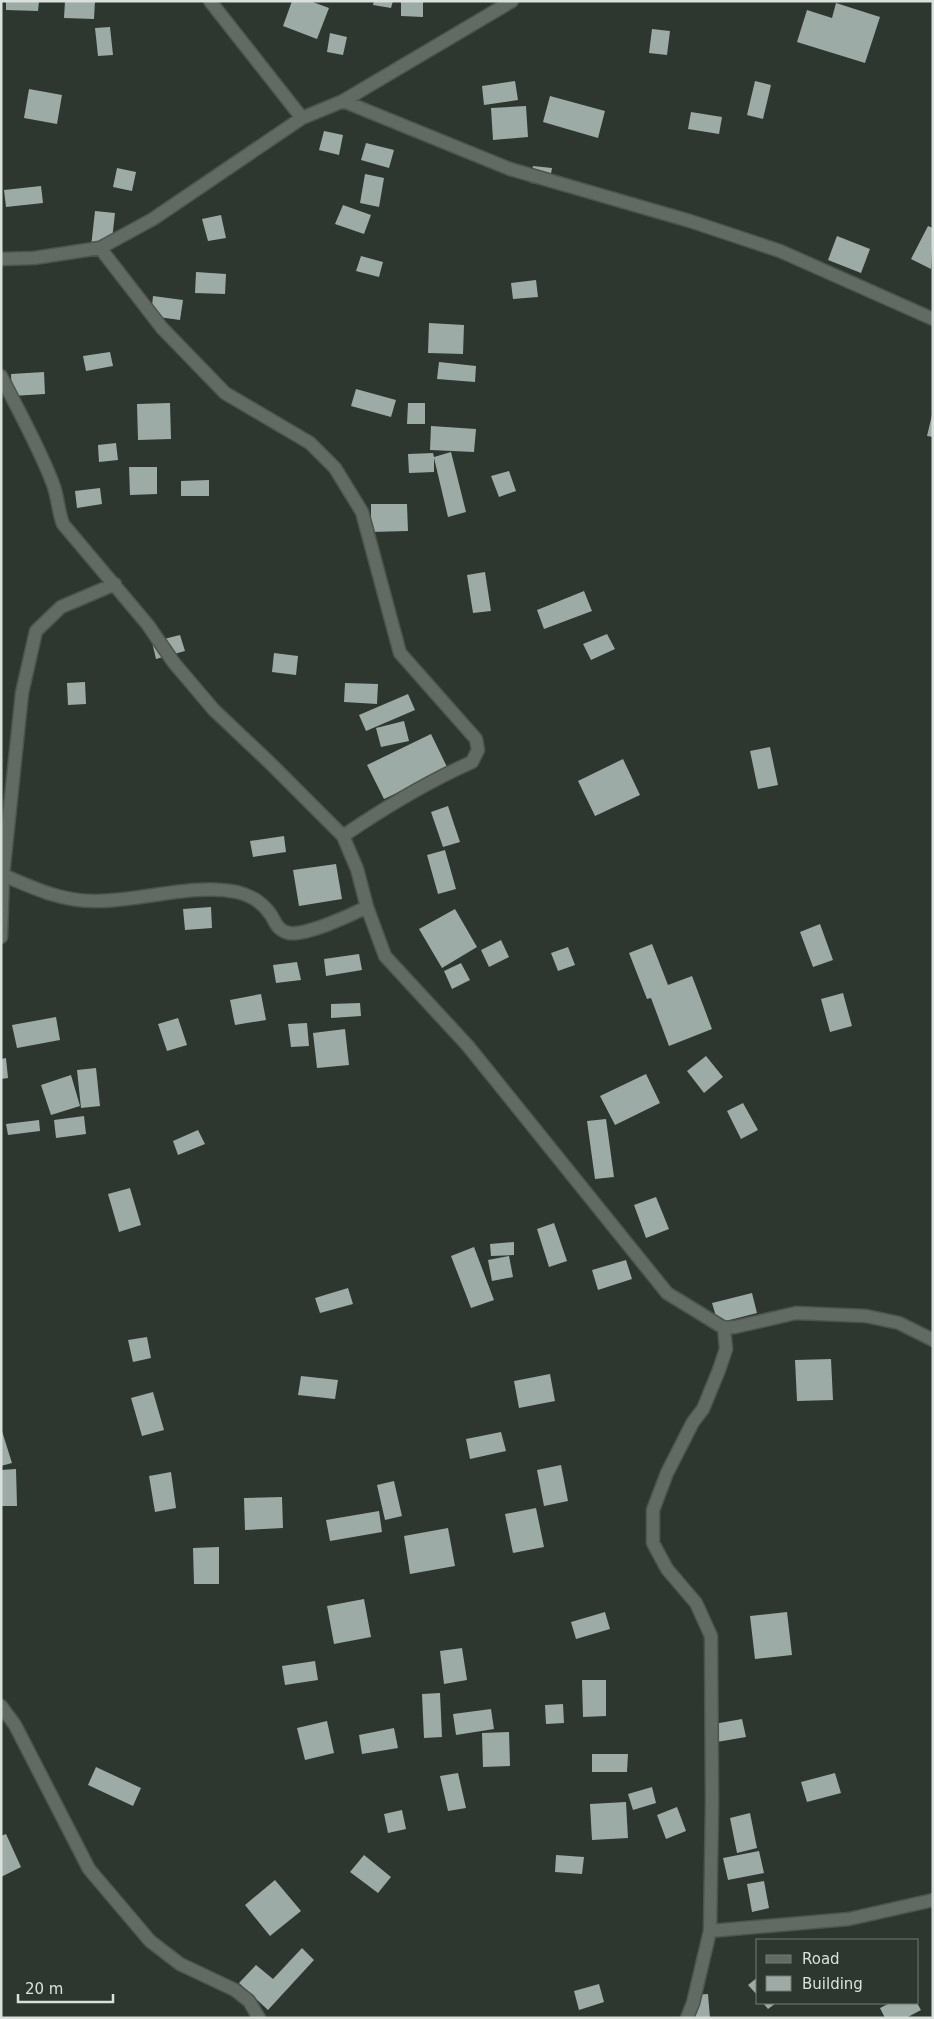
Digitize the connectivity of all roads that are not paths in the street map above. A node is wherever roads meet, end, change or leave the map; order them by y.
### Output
1 (210, 1) edge
2 (512, 1) edge
3 (343, 101) junction
4 (302, 118) junction
5 (100, 248) junction
6 (1, 259) edge
7 (933, 319) edge
8 (1, 376) edge
9 (115, 584) junction
10 (343, 836) junction
11 (3, 875) junction
12 (367, 907) junction
13 (1, 937) edge
14 (724, 1328) junction
15 (933, 1340) edge
16 (1, 1706) edge
17 (933, 1900) edge
18 (710, 1931) junction
19 (259, 2018) edge
20 (687, 2018) edge

1 - 4 street
2 - 3 street
3 - 4 street
3 - 7 street
4 - 5 street
5 - 6 street
5 - 10 street
8 - 9 street
9 - 10 street
9 - 11 street
10 - 12 street
11 - 12 street
11 - 13 street
12 - 14 street
14 - 15 street
14 - 18 street
16 - 19 street
17 - 18 street
18 - 20 street

